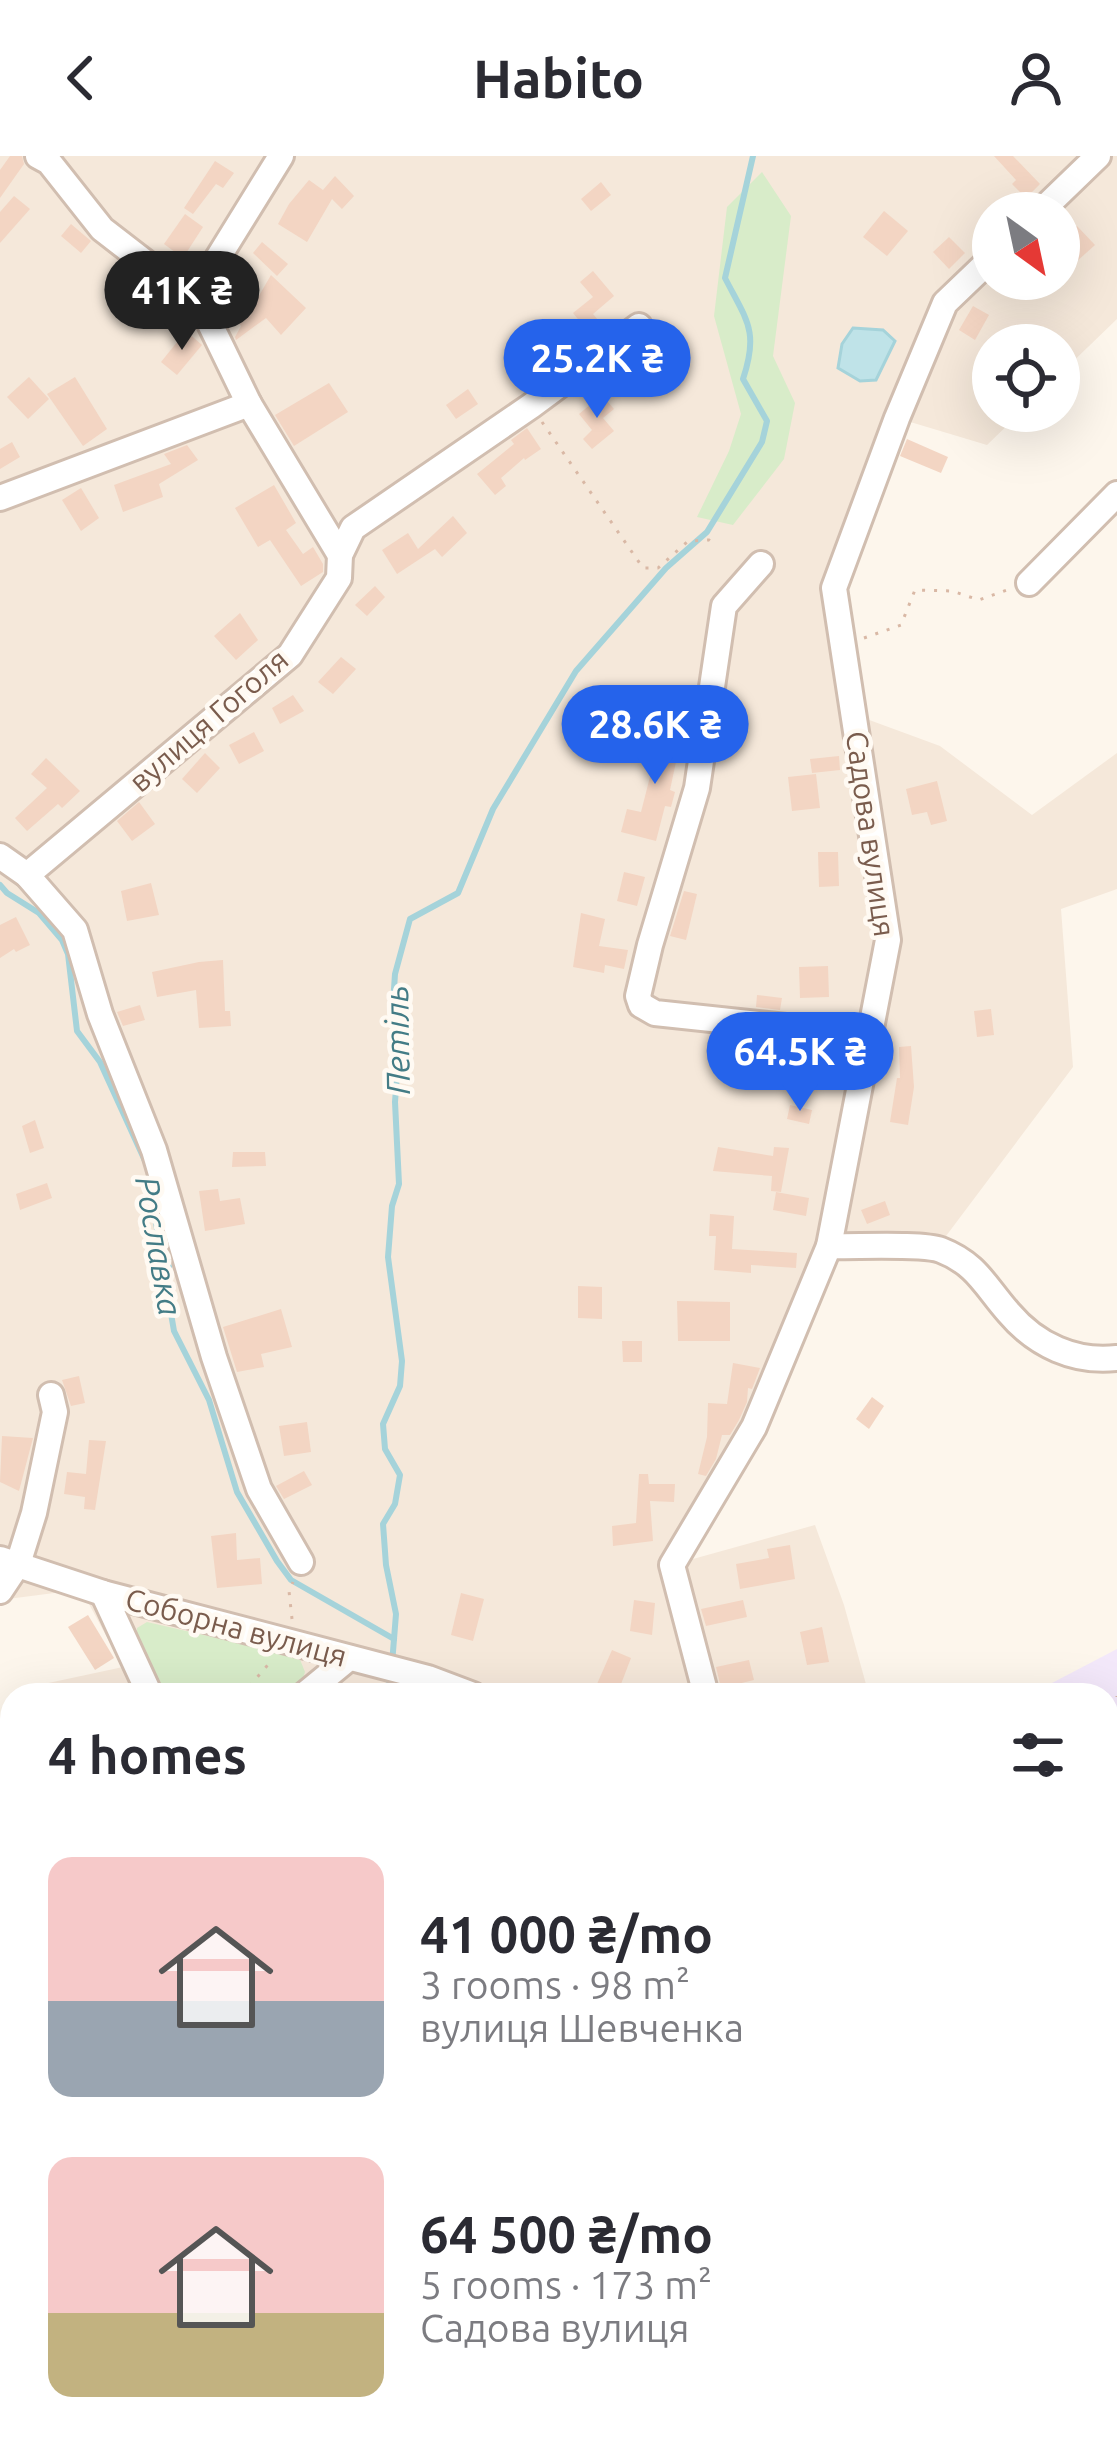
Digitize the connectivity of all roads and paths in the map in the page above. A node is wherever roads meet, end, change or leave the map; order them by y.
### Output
1 (38, 156) edge
2 (280, 156) edge
3 (1098, 156) edge
4 (1061, 192) edge
5 (972, 277) edge
6 (199, 301) junction
7 (639, 326) dead end
8 (249, 404) junction
9 (531, 406) junction
10 (1117, 494) edge
11 (0, 498) edge
12 (717, 547) dead end
13 (340, 555) junction
14 (761, 564) dead end
15 (1029, 583) joint
16 (842, 645) junction
17 (0, 856) edge
18 (27, 875) junction
19 (870, 1036) junction
20 (829, 1246) junction
21 (1117, 1358) edge
22 (51, 1395) dead end
23 (9, 1561) edge
24 (301, 1562) dead end
25 (0, 1591) edge
26 (103, 1593) junction
27 (356, 1659) junction
28 (144, 1683) edge
29 (321, 1683) edge
30 (441, 1683) edge
31 (703, 1683) edge

1 - 6 street
2 - 6 street
3 - 4 street
5 - 16 street, Садова вулиця
6 - 8 street
7 - 9 street, вулиця Гоголя
8 - 11 street
8 - 13 street
9 - 12 path
9 - 13 street, вулиця Гоголя
10 - 15 street
13 - 18 street, вулиця Гоголя
14 - 19 street
15 - 16 path
16 - 19 street, Садова вулиця
17 - 18 street
18 - 24 street
19 - 20 street, Садова вулиця
20 - 21 street
20 - 31 street, Садова вулиця
22 - 23 street
23 - 25 street
23 - 26 street, Соборна вулиця
26 - 27 street, Соборна вулиця
26 - 28 street
27 - 29 street
27 - 30 street, Соборна вулиця

